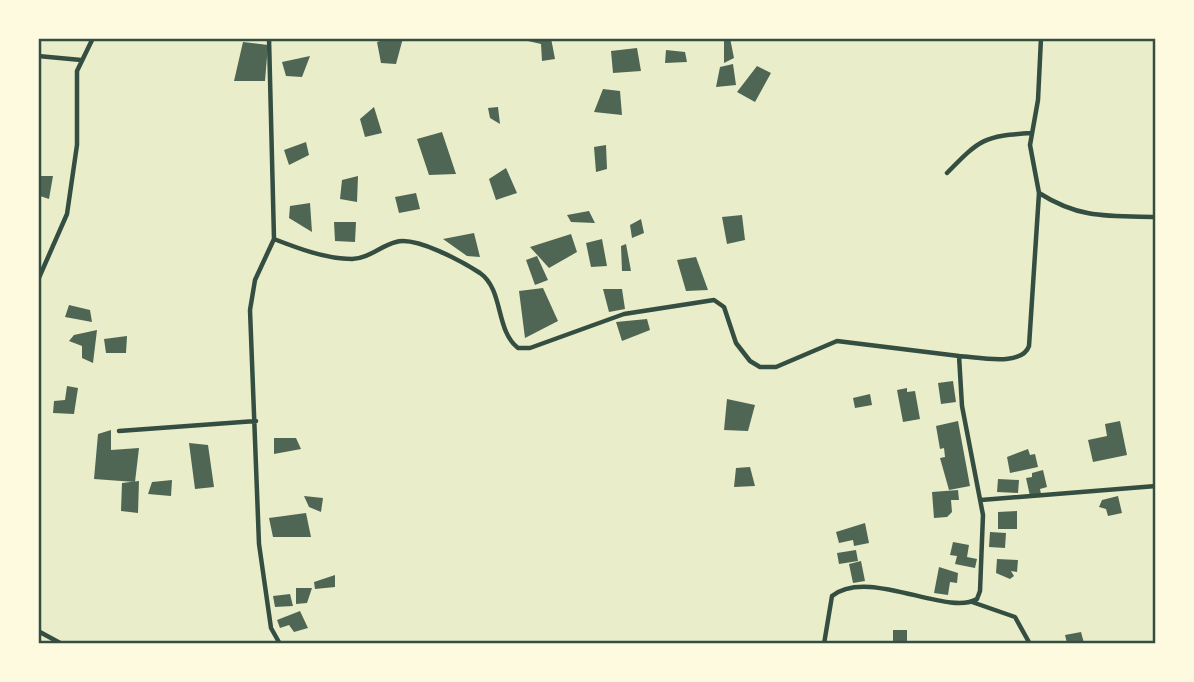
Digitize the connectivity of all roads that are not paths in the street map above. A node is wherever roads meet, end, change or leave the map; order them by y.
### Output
1 (93, 38) edge
2 (270, 38) edge
3 (1041, 38) edge
4 (38, 56) edge
5 (81, 60) junction
6 (1031, 133) junction
7 (947, 173) dead end
8 (1039, 193) junction
9 (1156, 217) edge
10 (274, 239) junction
11 (38, 281) edge
12 (960, 356) junction
13 (256, 421) junction
14 (119, 431) dead end
15 (1156, 486) edge
16 (982, 500) junction
17 (972, 602) junction
18 (38, 631) edge
19 (62, 643) edge
20 (280, 643) edge
21 (824, 643) edge
22 (1030, 643) edge

1 - 5 street
2 - 10 street
3 - 6 street
4 - 5 street
5 - 11 street
6 - 7 street
6 - 8 street
8 - 9 street
8 - 12 street
10 - 12 street
10 - 13 street
12 - 16 street
13 - 14 street
13 - 20 street
15 - 16 street
16 - 17 street
17 - 21 street
17 - 22 street
18 - 19 street

